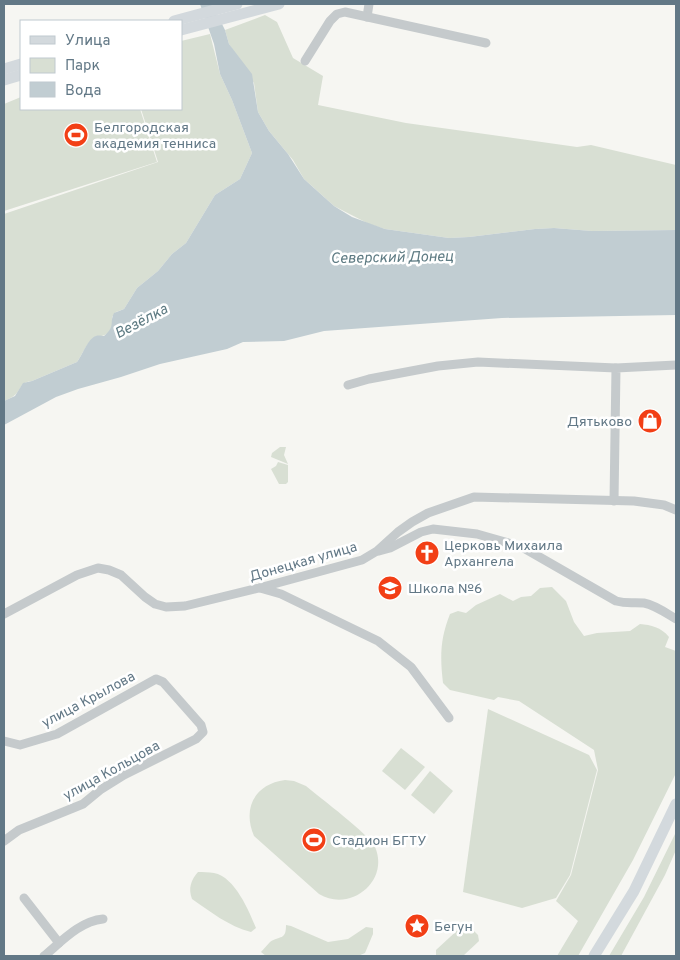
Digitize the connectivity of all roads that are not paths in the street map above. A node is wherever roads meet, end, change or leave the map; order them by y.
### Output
1 (237, 4) edge
2 (279, 4) edge
3 (369, 4) edge
4 (367, 17) junction
5 (178, 20) edge
6 (182, 30) edge
7 (486, 43) dead end
8 (305, 60) dead end
9 (20, 64) edge
10 (4, 69) edge
11 (20, 75) edge
12 (4, 80) edge
13 (676, 365) edge
14 (616, 368) junction
15 (348, 385) dead end
16 (614, 501) junction
17 (676, 510) edge
18 (377, 551) junction
19 (260, 588) junction
20 (4, 614) edge
21 (676, 619) edge
22 (156, 679) joint
23 (449, 718) dead end
24 (4, 741) edge
25 (676, 804) edge
26 (4, 841) edge
27 (24, 898) dead end
28 (103, 920) dead end
29 (59, 943) junction
30 (44, 956) edge
31 (594, 956) edge

1 - 5 main road
2 - 6 main road
3 - 4 street
4 - 7 street
4 - 8 street
9 - 10 main road
11 - 12 main road
13 - 14 street
14 - 15 street
14 - 16 street
16 - 17 street, Донецкая улица
16 - 18 street, Донецкая улица
18 - 19 street, Донецкая улица
18 - 21 street
19 - 20 street, Донецкая улица
19 - 23 street
22 - 24 street, улица Крылова
22 - 26 street, улица Кольцова
25 - 31 main road
27 - 29 street
28 - 29 street
29 - 30 street

